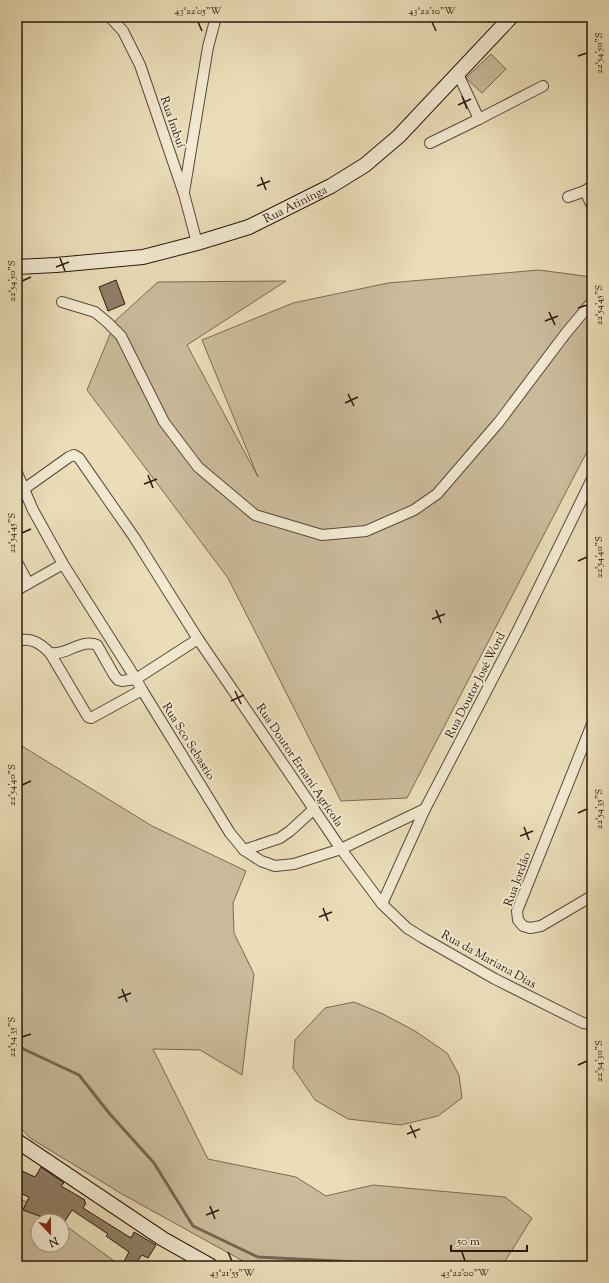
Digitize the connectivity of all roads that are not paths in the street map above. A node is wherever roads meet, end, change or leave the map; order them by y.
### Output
1 (110, 17) edge
2 (216, 17) edge
3 (511, 17) edge
4 (458, 74) junction
5 (543, 86) dead end
6 (479, 119) junction
7 (430, 143) dead end
8 (589, 188) edge
9 (184, 194) junction
10 (568, 197) dead end
11 (592, 206) edge
12 (197, 243) junction
13 (17, 267) edge
14 (62, 302) dead end
15 (592, 302) edge
16 (17, 474) edge
17 (592, 479) edge
18 (20, 491) edge
19 (17, 562) edge
20 (63, 564) junction
21 (28, 583) junction
22 (17, 590) edge
23 (198, 639) junction
24 (17, 641) edge
25 (50, 653) junction
26 (136, 679) junction
27 (142, 690) junction
28 (592, 724) edge
29 (314, 809) junction
30 (425, 809) junction
31 (342, 849) junction
32 (244, 850) junction
33 (592, 896) edge
34 (382, 904) junction
35 (592, 1024) edge
36 (17, 1141) edge
37 (212, 1266) edge

1 - 9 street, Rua Imbuí
2 - 9 street
3 - 4 street, Rua Atininga
4 - 6 street
4 - 12 street, Rua Atininga
5 - 6 street
6 - 7 street
8 - 10 street
8 - 11 street
9 - 12 street, Rua Imbuí
12 - 13 street, Rua Atininga
14 - 15 street
16 - 18 street, Rua Sco Sebastio
17 - 30 street, Rua Doutor José Word
18 - 20 street, Rua Sco Sebastio
18 - 23 street, Rua Doutor Ernani Agrícola
19 - 21 street
20 - 21 street
20 - 26 street, Rua Sco Sebastio
21 - 22 street
23 - 26 street
23 - 29 street, Rua Doutor Ernani Agrícola
24 - 25 street
25 - 26 street
25 - 27 street
26 - 27 street, Rua Sco Sebastio
27 - 32 street, Rua Sco Sebastio
28 - 33 street, Rua Jordão
29 - 31 street, Rua Doutor Ernani Agrícola
29 - 32 street
30 - 31 street, Rua Sco Sebastio
30 - 34 street, Rua Doutor José Word
31 - 32 street, Rua Sco Sebastio
31 - 34 street, Rua Doutor Ernani Agrícola
34 - 35 street, Rua da Mariana Dias
36 - 37 street

